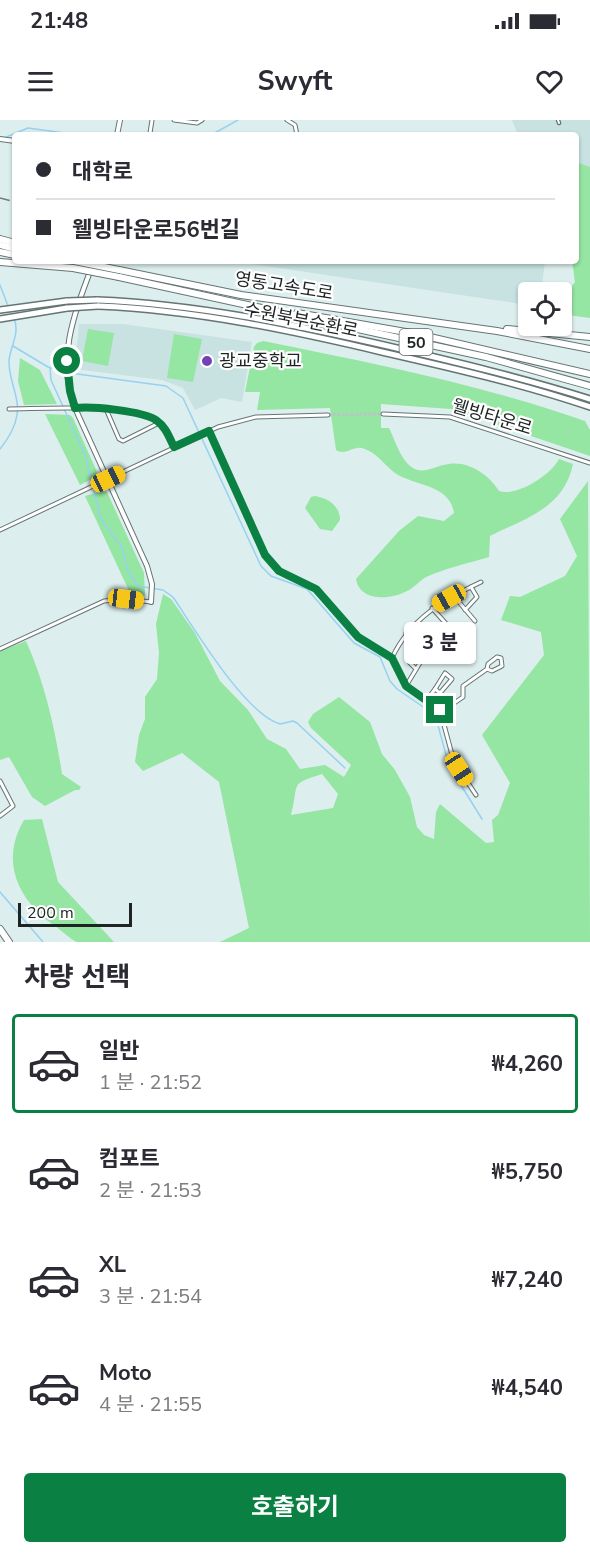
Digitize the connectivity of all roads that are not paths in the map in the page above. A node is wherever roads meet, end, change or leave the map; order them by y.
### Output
1 (174, 120) edge
2 (202, 120) edge
3 (287, 120) edge
4 (296, 132) edge
5 (77, 264) edge
6 (93, 264) edge
7 (119, 274) junction
8 (97, 303) junction
9 (240, 305) junction
10 (0, 310) edge
11 (0, 319) edge
12 (459, 326) junction
13 (590, 337) edge
14 (590, 349) edge
15 (590, 374) edge
16 (590, 386) edge
17 (590, 399) edge
18 (590, 407) edge
19 (75, 408) junction
20 (9, 409) dead end
21 (106, 409) junction
22 (383, 414) tunnel mouth
23 (328, 415) tunnel mouth
24 (159, 423) junction
25 (207, 432) junction
26 (174, 447) junction
27 (590, 463) edge
28 (108, 479) junction
29 (0, 530) edge
30 (481, 582) dead end
31 (471, 587) junction
32 (453, 595) junction
33 (151, 602) joint
34 (432, 608) junction
35 (465, 610) junction
36 (475, 621) dead end
37 (406, 633) junction
38 (437, 633) dead end
39 (458, 637) dead end
40 (0, 649) edge
41 (392, 658) junction
42 (415, 668) junction
43 (487, 669) junction
44 (406, 686) junction
45 (435, 689) junction
46 (427, 700) junction
47 (441, 712) junction
48 (0, 781) edge
49 (476, 795) dead end
50 (0, 816) edge
51 (0, 929) edge
52 (9, 942) edge

1 - 2 street
3 - 4 street
5 - 7 highway, 영동고속도로 / 50, bridge
6 - 19 street
7 - 9 highway, 영동고속도로 / 50
7 - 12 highway, 영동고속도로 / 50
8 - 10 highway, 수원북부순환로, bridge
8 - 11 highway, 수원북부순환로, bridge
8 - 17 highway, 수원북부순환로
8 - 18 highway, 수원북부순환로
9 - 15 highway, 영동고속도로 / 50
9 - 16 highway, 영동고속도로 / 50
12 - 13 highway, 영동고속도로 / 50
12 - 14 highway, 영동고속도로 / 50
19 - 20 street
19 - 21 street
19 - 28 street
21 - 24 street
21 - 24 street
22 - 27 street, 웰빙타운로
23 - 25 street
24 - 26 street
25 - 26 street
25 - 41 street
26 - 28 street
28 - 29 street
28 - 33 street
30 - 31 street
31 - 32 street
31 - 35 street
32 - 34 street
32 - 35 street
33 - 40 street
34 - 37 street
34 - 39 street
35 - 36 street
37 - 38 street
37 - 41 street
41 - 44 street
42 - 42 street
42 - 44 street
43 - 43 street
43 - 47 street
44 - 46 street
45 - 45 street
45 - 46 street
46 - 47 street
47 - 49 street
48 - 50 street
51 - 52 highway

